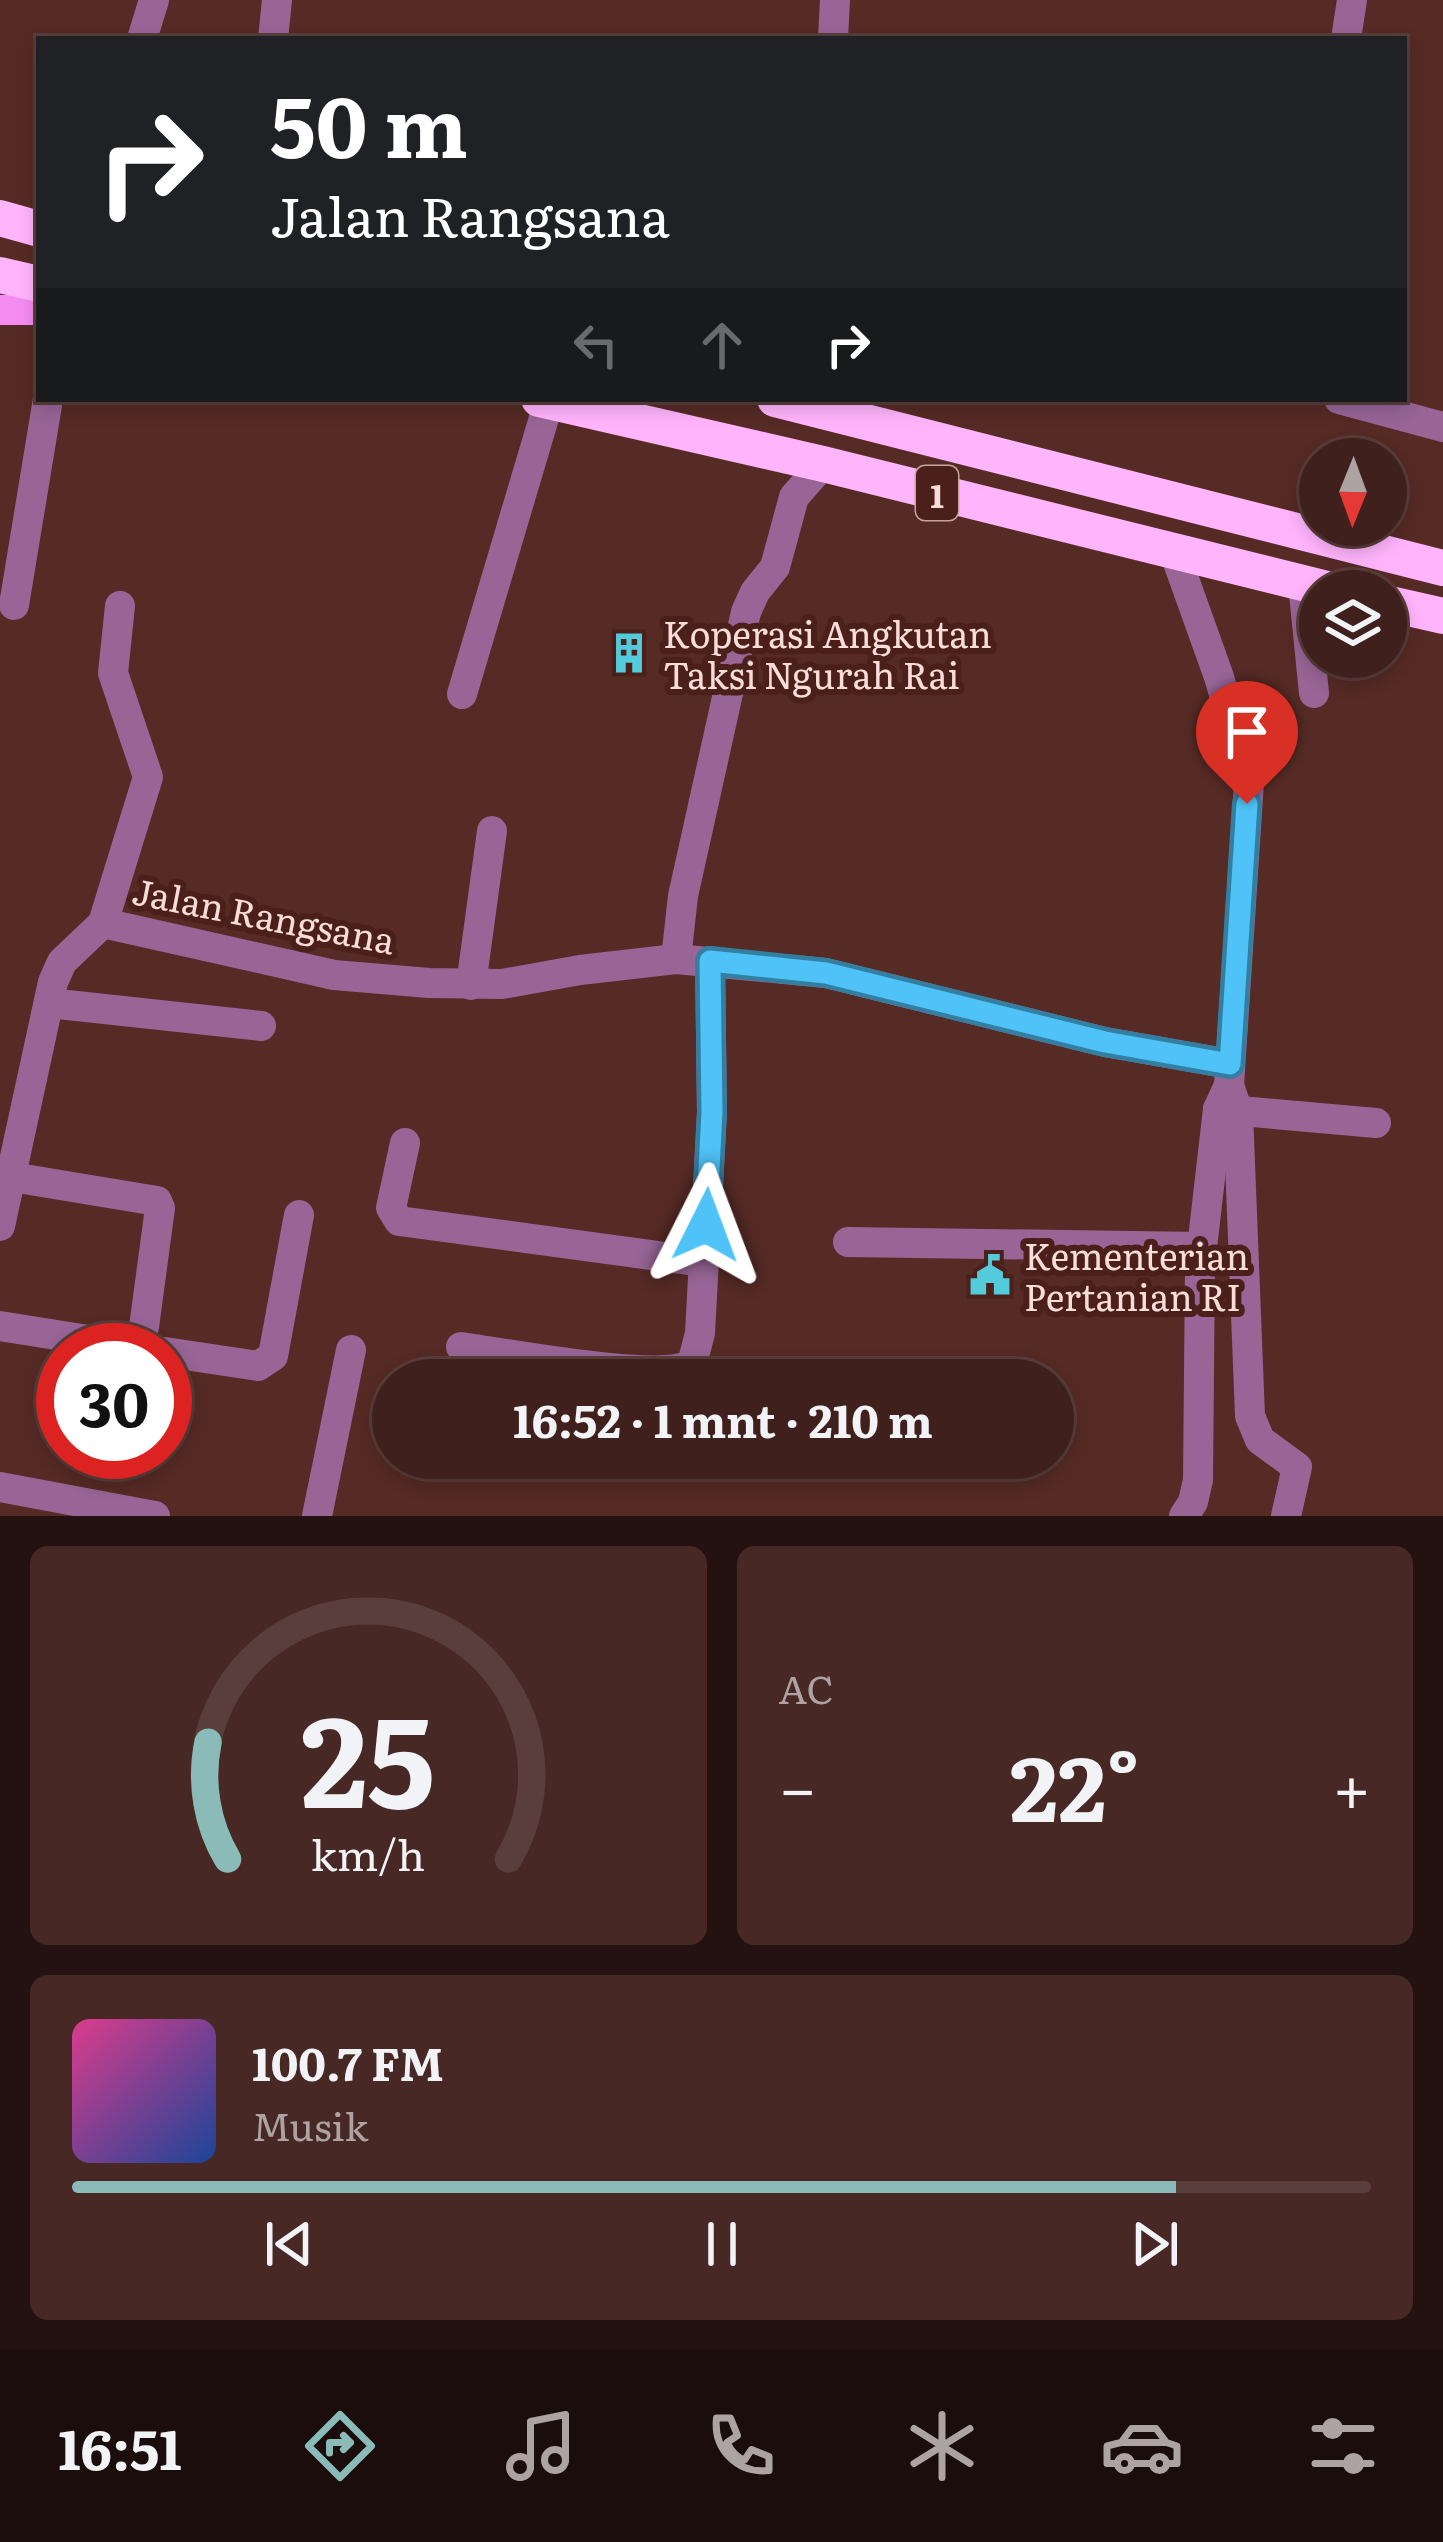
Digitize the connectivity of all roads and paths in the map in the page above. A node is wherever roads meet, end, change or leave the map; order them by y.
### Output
1 (154, 0) edge
2 (277, 0) edge
3 (835, 0) edge
4 (1352, 0) edge
5 (143, 36) edge
6 (273, 36) edge
7 (833, 36) edge
8 (1346, 36) edge
9 (0, 218) edge
10 (36, 228) edge
11 (0, 275) edge
12 (36, 283) edge
13 (0, 310) edge
14 (36, 310) edge
15 (48, 402) edge
16 (543, 402) edge
17 (553, 402) edge
18 (787, 402) edge
19 (1350, 402) edge
20 (1443, 427) edge
21 (823, 464) junction
22 (1126, 487) junction
23 (1114, 538) junction
24 (1175, 554) junction
25 (1443, 568) edge
26 (1299, 582) edge
27 (14, 605) dead end
28 (120, 606) dead end
29 (1407, 608) edge
30 (1443, 616) edge
31 (1315, 678) edge
32 (1314, 693) dead end
33 (462, 694) dead end
34 (492, 831) dead end
35 (103, 923) junction
36 (676, 959) junction
37 (710, 961) junction
38 (471, 985) junction
39 (49, 1003) junction
40 (261, 1026) dead end
41 (1229, 1093) junction
42 (1376, 1123) dead end
43 (405, 1143) dead end
44 (12, 1177) junction
45 (299, 1215) dead end
46 (0, 1226) edge
47 (848, 1242) dead end
48 (1202, 1246) junction
49 (703, 1262) junction
50 (149, 1323) edge
51 (0, 1326) edge
52 (36, 1329) edge
53 (461, 1347) dead end
54 (352, 1350) dead end
55 (192, 1356) edge
56 (0, 1487) edge
57 (154, 1516) edge
58 (317, 1516) edge
59 (1184, 1516) edge
60 (1286, 1516) edge

1 - 5 street
2 - 6 street
3 - 7 street
4 - 8 street
9 - 10 highway
11 - 12 highway
13 - 14 main road
15 - 27 street
16 - 33 street
17 - 21 highway, 1
18 - 22 highway, 1
19 - 20 street
21 - 23 highway, 1
21 - 36 street
22 - 23 highway
22 - 25 highway, 1
23 - 24 highway, 1
24 - 26 highway, 1
24 - 41 street
28 - 35 street
29 - 30 highway
31 - 32 street
34 - 38 street
35 - 38 street, Jalan Rangsana
35 - 39 street, Jalan Rangsana
36 - 37 street, Jalan Rangsana
36 - 38 street, Jalan Rangsana
37 - 41 street, Jalan Rangsana
37 - 49 street
39 - 40 street
39 - 44 street, Jalan Rangsana
41 - 42 street, Jalan Rangsana
41 - 48 street
41 - 60 street
43 - 49 street
44 - 46 street, Jalan Rangsana
44 - 50 street
45 - 55 street
47 - 48 street
48 - 59 street
49 - 53 street
51 - 52 street
54 - 58 street
56 - 57 street

